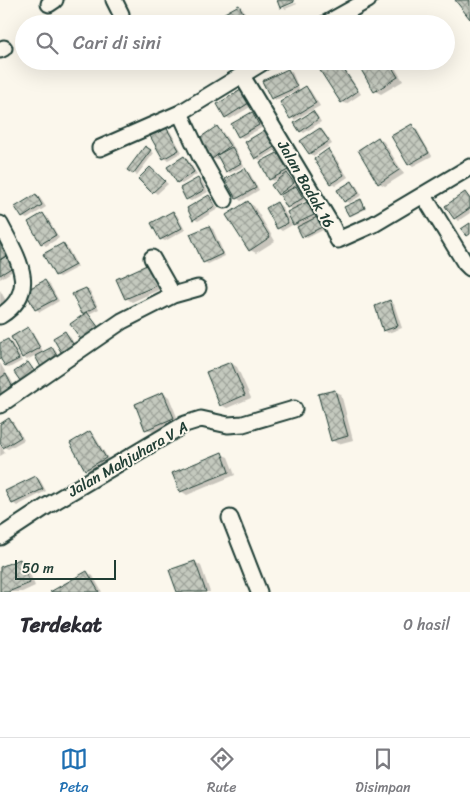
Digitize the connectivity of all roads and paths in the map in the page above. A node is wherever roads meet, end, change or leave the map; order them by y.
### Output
1 (114, 0) edge
2 (368, 0) edge
3 (122, 14) dead end
4 (341, 15) edge
5 (251, 70) edge
6 (242, 76) junction
7 (180, 113) junction
8 (100, 148) dead end
9 (470, 167) edge
10 (424, 196) junction
11 (226, 200) dead end
12 (0, 224) edge
13 (152, 258) dead end
14 (470, 268) edge
15 (198, 288) dead end
16 (173, 295) junction
17 (0, 316) edge
18 (0, 406) edge
19 (294, 409) dead end
20 (230, 518) dead end
21 (0, 537) edge
22 (259, 592) edge

1 - 3 street
2 - 4 street
5 - 6 street
6 - 7 street
6 - 10 street, Jalan Badak 16
7 - 8 street
7 - 11 street
9 - 10 street, Jalan Badak 16
10 - 14 street
12 - 17 street
13 - 16 street
15 - 16 street
16 - 18 street
19 - 21 street, Jalan Mahjuhara V A
20 - 22 street

